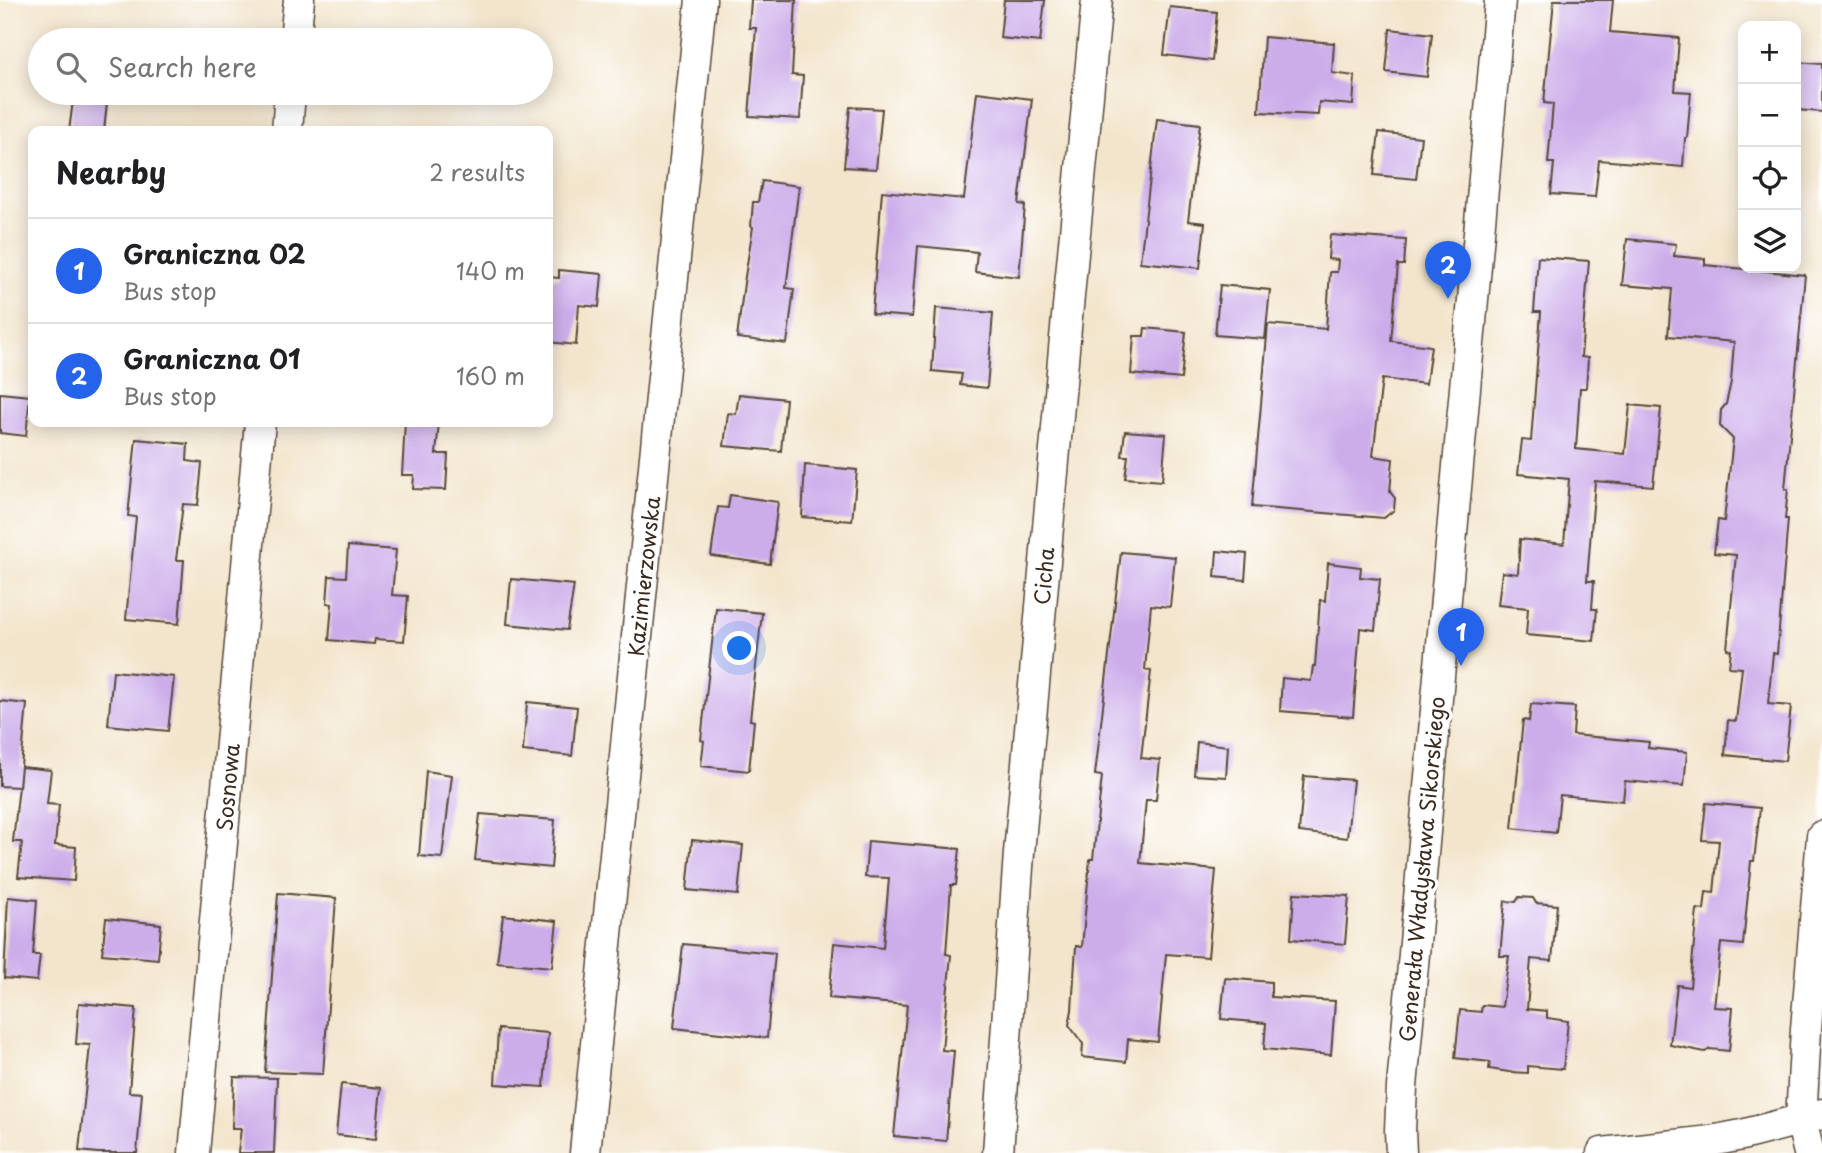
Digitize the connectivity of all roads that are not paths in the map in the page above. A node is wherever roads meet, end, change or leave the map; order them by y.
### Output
1 (299, 0) edge
2 (701, 0) edge
3 (1097, 0) edge
4 (1500, 0) edge
5 (296, 28) edge
6 (289, 105) edge
7 (287, 126) edge
8 (260, 427) edge
9 (1822, 836) edge
10 (1811, 1117) edge
11 (194, 1153) edge
12 (585, 1153) edge
13 (998, 1153) edge
14 (1401, 1153) edge
15 (1602, 1153) edge
16 (1809, 1153) edge

1 - 5 street
2 - 12 street, Kazimierzowska
3 - 13 street, Cicha
4 - 14 street, Generała Władysława Sikorskiego
6 - 7 street
8 - 11 street, Sosnowa
9 - 10 street
10 - 15 street
10 - 16 street

